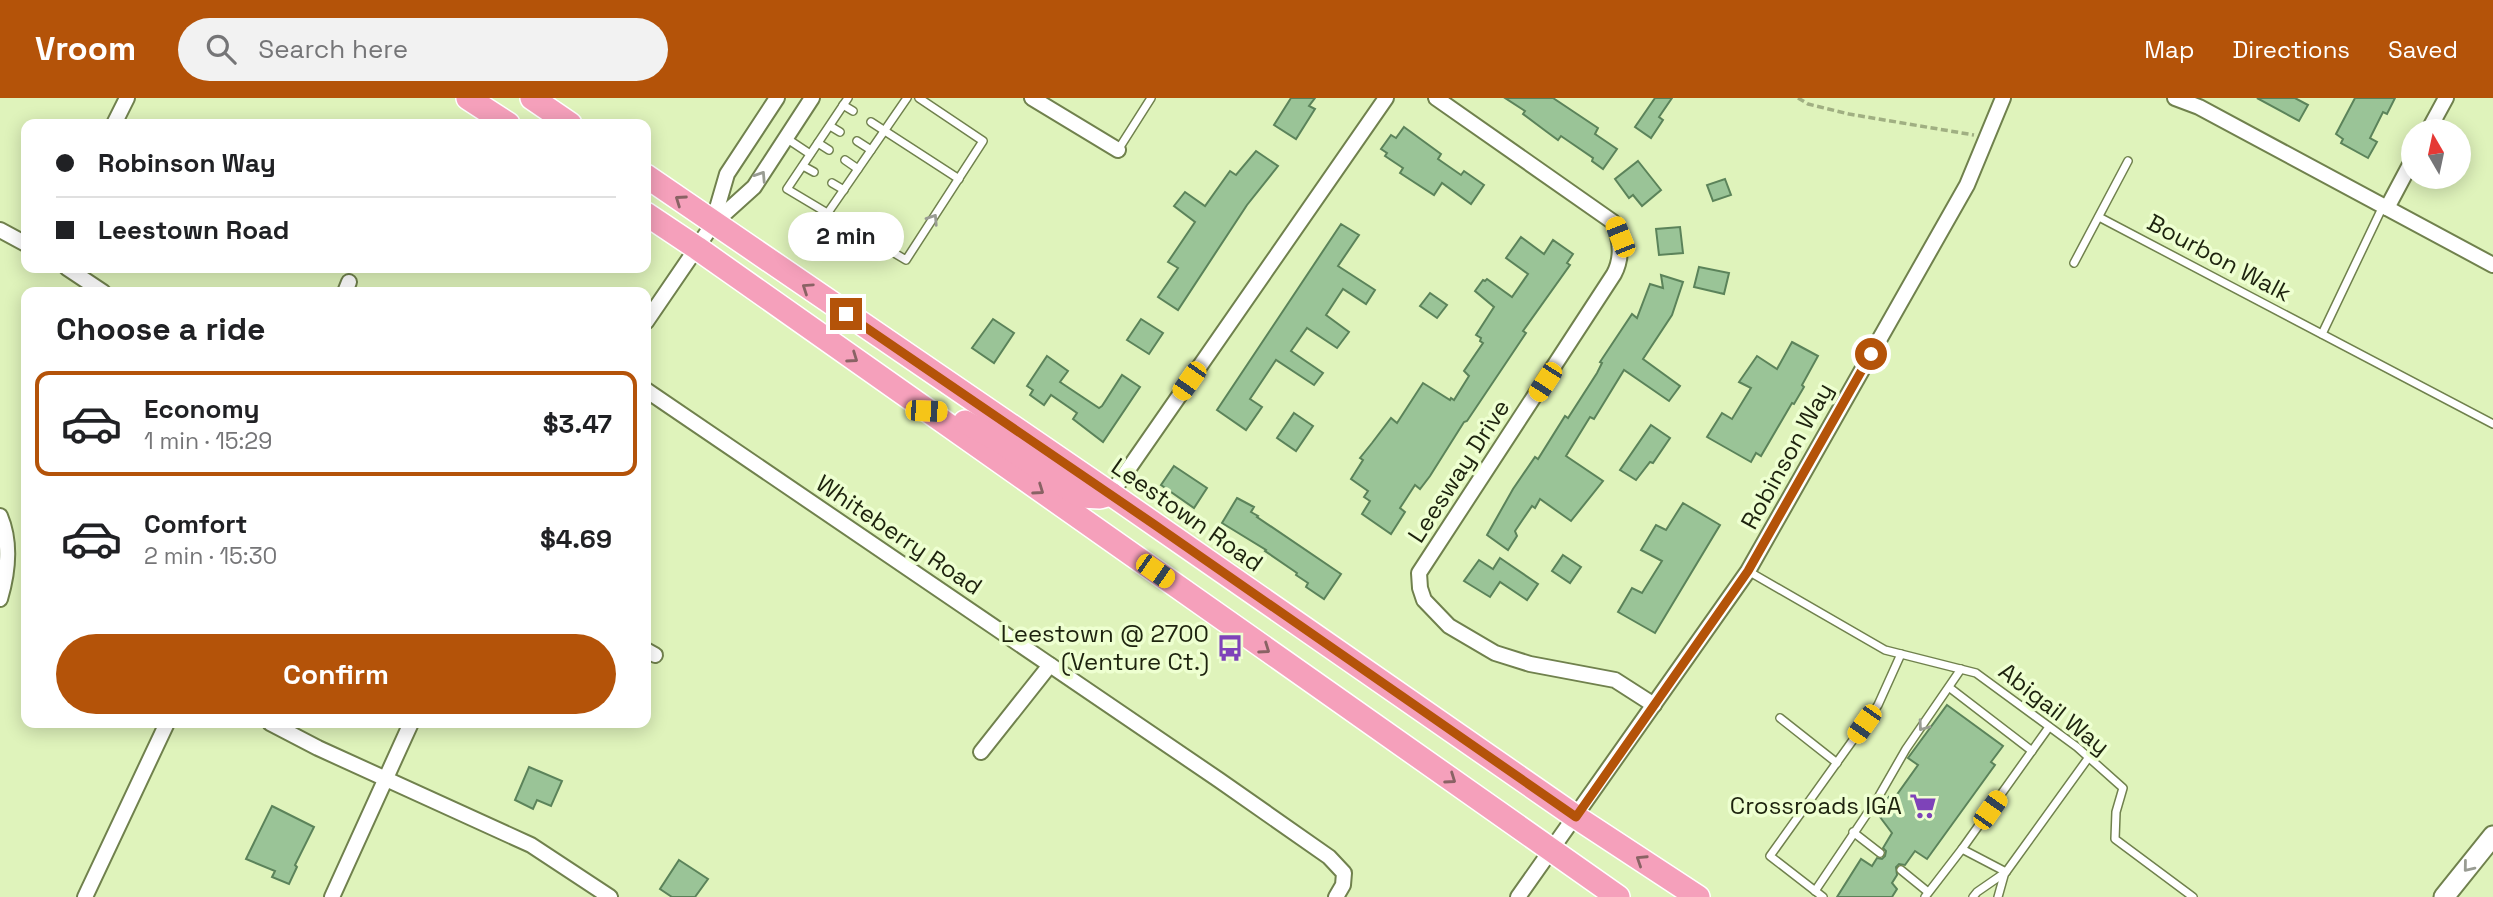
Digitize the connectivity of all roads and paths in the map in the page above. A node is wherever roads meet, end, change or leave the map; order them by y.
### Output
1 (127, 98) edge
2 (468, 98) edge
3 (532, 98) edge
4 (777, 98) edge
5 (812, 98) edge
6 (848, 98) edge
7 (907, 98) edge
8 (920, 98) edge
9 (1032, 98) edge
10 (1151, 98) edge
11 (1436, 98) edge
12 (1798, 98) edge
13 (2003, 98) edge
14 (2175, 98) edge
15 (2446, 98) edge
16 (1378, 101) edge
17 (2201, 103) edge
18 (843, 105) junction
19 (853, 111) dead end
20 (116, 119) edge
21 (500, 119) edge
22 (563, 119) edge
23 (2435, 119) edge
24 (871, 122) dead end
25 (830, 126) junction
26 (885, 129) junction
27 (840, 131) dead end
28 (786, 138) junction
29 (1985, 140) junction
30 (857, 141) dead end
31 (818, 143) junction
32 (829, 150) dead end
33 (871, 150) junction
34 (1118, 150) joint
35 (810, 154) junction
36 (845, 160) dead end
37 (2128, 161) dead end
38 (803, 166) junction
39 (858, 169) junction
40 (814, 172) dead end
41 (960, 179) junction
42 (2401, 180) edge
43 (651, 181) edge
44 (832, 183) dead end
45 (844, 190) junction
46 (2385, 207) junction
47 (827, 214) junction
48 (651, 217) edge
49 (2099, 217) junction
50 (713, 224) junction
51 (0, 230) edge
52 (21, 241) edge
53 (697, 248) junction
54 (2074, 263) dead end
55 (2493, 265) edge
56 (74, 273) edge
57 (96, 287) edge
58 (651, 315) edge
59 (2322, 334) junction
60 (651, 393) edge
61 (926, 411) junction
62 (2493, 424) edge
63 (1111, 494) junction
64 (0, 516) edge
65 (1748, 571) junction
66 (0, 599) edge
67 (1901, 654) junction
68 (1050, 665) junction
69 (1961, 669) junction
70 (1950, 688) junction
71 (1654, 705) junction
72 (1780, 718) dead end
73 (2049, 727) junction
74 (165, 728) edge
75 (280, 728) edge
76 (409, 728) edge
77 (2032, 751) junction
78 (981, 752) dead end
79 (2089, 757) junction
80 (1837, 763) junction
81 (385, 778) junction
82 (1576, 817) junction
83 (1853, 832) junction
84 (2493, 836) edge
85 (1962, 849) junction
86 (1552, 850) junction
87 (1880, 853) dead end
88 (1901, 870) dead end
89 (2006, 872) junction
90 (1815, 891) junction
91 (1926, 895) edge
92 (85, 897) edge
93 (332, 897) edge
94 (610, 897) edge
95 (1336, 897) edge
96 (1518, 897) edge
97 (1618, 897) edge
98 (1698, 897) edge
99 (1823, 897) edge
100 (1973, 897) edge
101 (1998, 897) edge
102 (2193, 897) edge
103 (2444, 897) edge

1 - 20 street
2 - 21 main road
3 - 22 main road
4 - 50 street
5 - 28 street
6 - 18 lane
7 - 26 lane
8 - 41 lane
9 - 34 street
10 - 34 lane
11 - 71 street, Leesway Drive
12 - 29 path
13 - 29 street, Robinson Way
14 - 17 street
15 - 23 street
16 - 63 street
17 - 46 street
18 - 19 lane
18 - 25 lane
24 - 26 lane
25 - 27 lane
25 - 31 lane
26 - 33 lane
26 - 41 lane
28 - 35 lane
50 -> 28 street
29 - 65 street, Robinson Way
30 - 33 lane
31 - 32 lane
31 - 35 lane
33 - 39 lane
35 - 38 lane
36 - 39 lane
37 - 49 lane
38 - 40 lane
38 - 47 lane
39 - 45 lane
47 -> 41 lane
42 - 46 street
50 -> 43 main road, Leestown Road
44 - 45 lane
45 - 47 lane
46 - 55 street
46 - 59 lane
48 - 53 main road
49 - 54 lane
49 - 59 lane, Bourbon Walk
50 - 53 street
63 -> 50 main road, Leestown Road
51 - 52 street
53 - 58 street
53 -> 61 main road
56 - 57 street
59 - 62 lane, Bourbon Walk
60 - 68 street, Whiteberry Road
61 - 63 main road
61 -> 86 main road
63 - 82 main road, Leestown Road
64 - 66 street
65 - 67 lane, Abigail Way
65 - 71 street, Robinson Way
67 - 69 lane, Abigail Way
67 - 80 lane
68 - 78 street
68 - 95 street, Whiteberry Road
69 - 70 lane
69 - 73 lane, Abigail Way
70 - 77 lane
70 -> 83 lane
71 - 82 street, Robinson Way
72 - 80 lane
73 - 77 lane
73 - 79 lane, Abigail Way
74 - 92 street
75 - 81 street
76 - 81 street
77 - 85 lane
79 - 89 lane
79 - 102 lane, Abigail Way
80 - 90 lane
81 - 93 street
81 - 94 street
82 - 86 street, Robinson Way
98 -> 82 main road, Leestown Road
83 - 87 lane
83 - 90 lane
84 -> 103 main road
85 - 89 lane
85 - 91 lane
86 - 96 street, Robinson Way
86 - 97 main road
88 - 91 lane
89 - 100 lane
89 - 101 lane
90 - 99 lane

